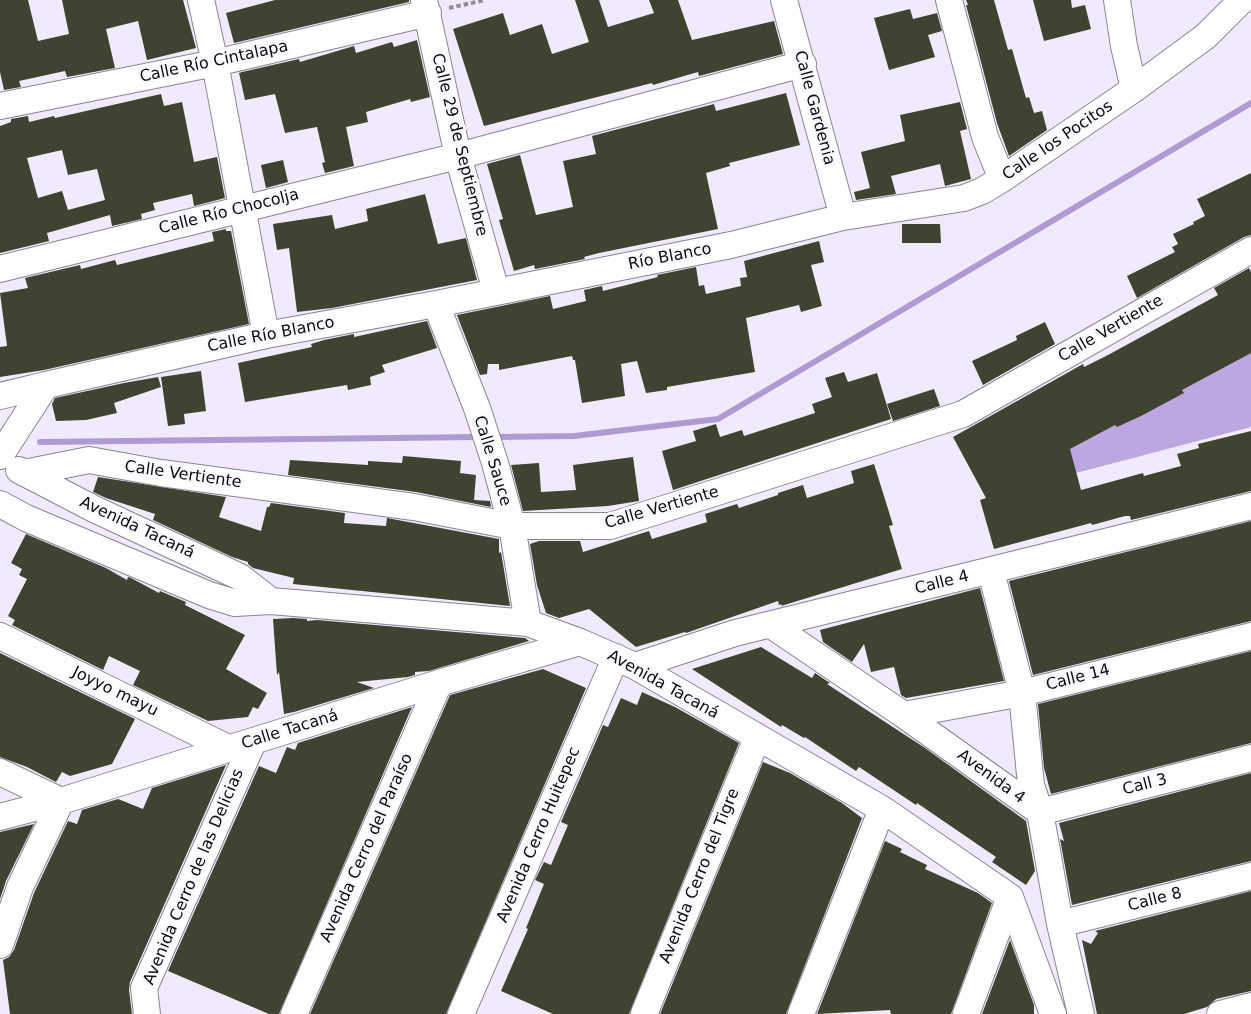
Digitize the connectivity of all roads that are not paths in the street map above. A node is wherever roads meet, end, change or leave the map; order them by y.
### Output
1 (201, 0) edge
2 (784, 0) edge
3 (949, 0) edge
4 (1117, 0) edge
5 (1242, 0) edge
6 (426, 7) edge
7 (215, 63) junction
8 (803, 64) junction
9 (1134, 89) junction
10 (0, 106) edge
11 (458, 156) junction
12 (1002, 179) junction
13 (242, 210) junction
14 (843, 217) junction
15 (1251, 250) edge
16 (0, 269) edge
17 (496, 291) junction
18 (436, 304) junction
19 (266, 335) junction
20 (46, 385) junction
21 (0, 396) edge
22 (0, 458) edge
23 (24, 472) junction
24 (0, 504) edge
25 (1251, 507) edge
26 (26, 518) junction
27 (0, 526) edge
28 (512, 526) junction
29 (991, 570) junction
30 (271, 601) junction
31 (528, 623) junction
32 (771, 625) junction
33 (0, 636) edge
34 (1251, 636) edge
35 (580, 642) junction
36 (626, 661) junction
37 (439, 683) junction
38 (1022, 693) junction
39 (904, 715) junction
40 (756, 738) junction
41 (241, 745) junction
42 (1251, 758) edge
43 (0, 772) edge
44 (61, 801) junction
45 (882, 809) junction
46 (1040, 812) junction
47 (0, 817) edge
48 (1251, 876) edge
49 (1010, 897) junction
50 (1060, 924) junction
51 (0, 945) edge
52 (1251, 1006) edge
53 (147, 1014) edge
54 (294, 1014) edge
55 (461, 1014) edge
56 (644, 1014) edge
57 (801, 1014) edge
58 (966, 1014) edge
59 (1053, 1014) edge
60 (1081, 1014) edge
61 (1220, 1014) edge

1 - 7 street
2 - 8 street, Calle Gardenia
3 - 12 street
4 - 9 street
5 - 9 street, Calle los Pocitos
6 - 7 street, Calle Río Cintalapa
6 - 11 street, Calle 29 de Septiembre
7 - 10 street, Calle Río Cintalapa
7 - 13 street
8 - 11 street, Calle Río Chocolja
8 - 14 street, Calle Gardenia
9 - 12 street, Calle los Pocitos
11 - 13 street, Calle Río Chocolja
11 - 17 street, Calle 29 de Septiembre
12 - 14 street, Calle los Pocitos
13 - 16 street, Calle Río Chocolja
13 - 19 street
14 - 17 street, Río Blanco
15 - 28 street, Calle Vertiente
17 - 18 street, Calle Río Blanco
18 - 19 street, Calle Río Blanco
18 - 28 street, Calle Sauce
19 - 20 street, Calle Río Blanco
20 - 21 street, Calle Río Blanco
20 - 22 street
22 - 23 street, Avenida Tacaná
23 - 28 street, Calle Vertiente
23 - 30 street, Avenida Tacaná
24 - 26 street, Avenida Tacaná
25 - 29 street, Calle 4
26 - 27 street
26 - 30 street, Avenida Tacaná
28 - 31 street, Calle Sauce
29 - 32 street, Calle 4
29 - 38 street
30 - 31 street, Avenida Tacaná
31 - 35 street, Avenida Tacaná
32 - 36 street, Calle 4
32 - 39 street, Avenida 4
33 - 41 street, Joyyo mayu
34 - 38 street, Calle 14
35 - 36 street, Avenida Tacaná
35 - 37 street, Calle Tacaná
36 - 40 street, Avenida Tacaná
36 - 55 street, Avenida Cerro Huitepec
37 - 41 street, Calle Tacaná
37 - 54 street, Avenida Cerro del Paraíso
38 - 39 street, Calle 14
38 - 46 street
39 - 46 street, Avenida 4
40 - 45 street, Avenida Tacaná
40 - 56 street, Avenida Cerro del Tigre
41 - 44 street, Calle Tacaná
41 - 53 street, Avenida Cerro de las Delicias
42 - 46 street, Call 3
43 - 44 street
44 - 47 street, Calle Tacaná
44 - 51 street
45 - 49 street, Avenida Tacaná
45 - 57 street
46 - 50 street, Avenida 4
48 - 50 street, Calle 8
49 - 58 street
49 - 59 street
50 - 60 street, Avenida 4
52 - 61 street

